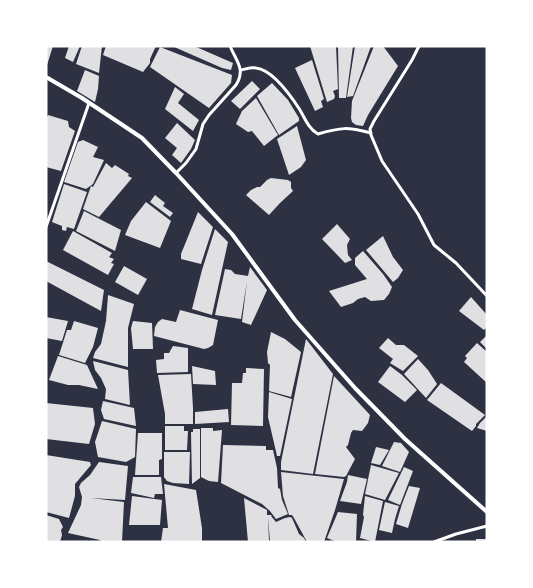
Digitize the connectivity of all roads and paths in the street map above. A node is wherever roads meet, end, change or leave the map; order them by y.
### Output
1 (230, 46) edge
2 (420, 46) edge
3 (241, 70) junction
4 (46, 77) edge
5 (89, 103) junction
6 (370, 133) junction
7 (176, 173) junction
8 (46, 228) edge
9 (487, 296) edge
10 (487, 512) edge
11 (487, 526) edge
12 (434, 542) edge

1 - 3 street
2 - 6 street
3 - 6 street
3 - 7 street
4 - 5 street
5 - 7 street
5 - 8 street
6 - 9 street
7 - 10 street
11 - 12 street

